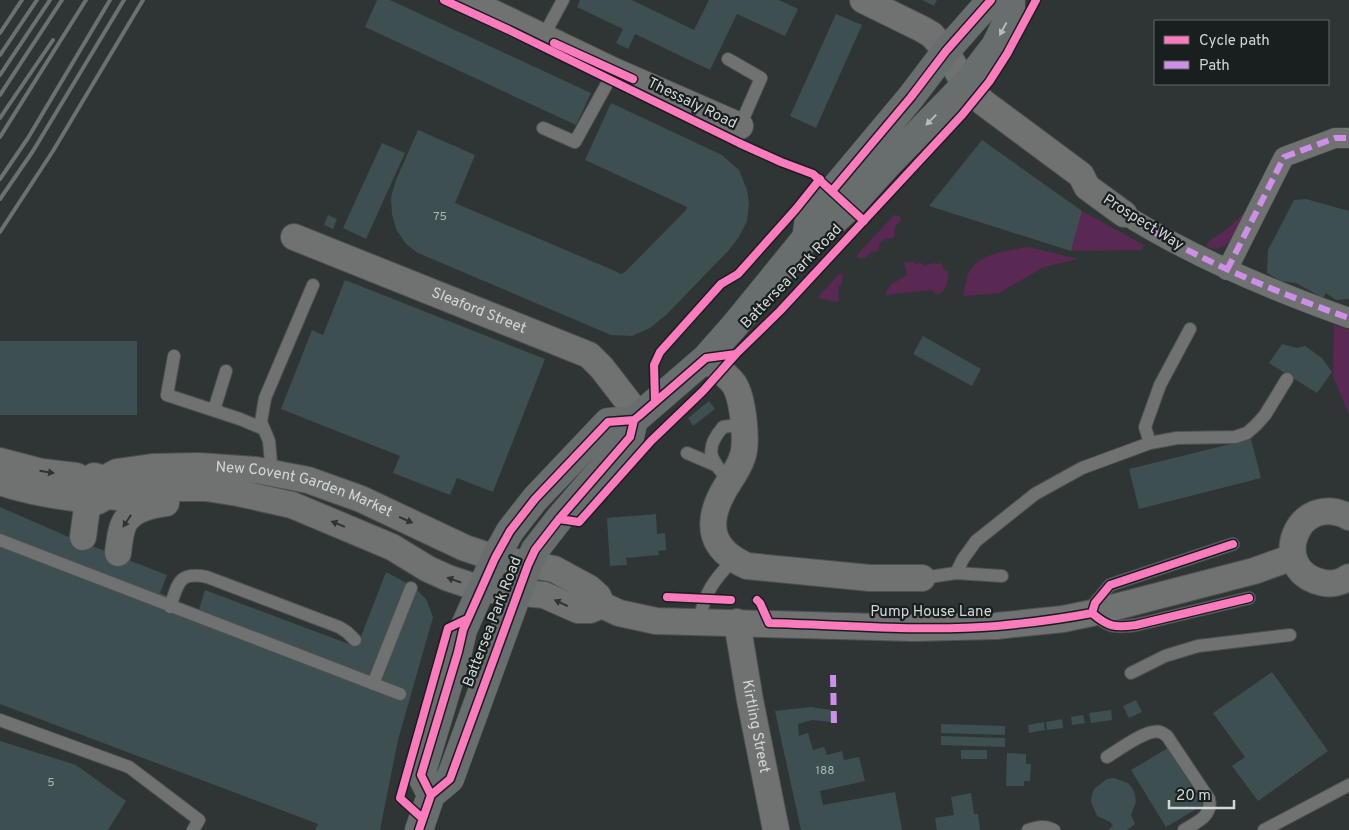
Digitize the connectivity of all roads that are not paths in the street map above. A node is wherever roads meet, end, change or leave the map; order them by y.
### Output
1 (466, 0) edge
2 (563, 0) edge
3 (863, 0) edge
4 (991, 0) edge
5 (1011, 0) edge
6 (543, 38) junction
7 (946, 51) junction
8 (728, 59) dead end
9 (614, 70) junction
10 (965, 85) junction
11 (740, 126) joint
12 (543, 128) dead end
13 (1349, 138) edge
14 (1124, 214) joint
15 (294, 237) dead end
16 (806, 238) junction
17 (1227, 270) junction
18 (313, 285) dead end
19 (1349, 318) edge
20 (1190, 329) dead end
21 (174, 356) dead end
22 (713, 364) junction
23 (226, 371) dead end
24 (1287, 379) dead end
25 (214, 410) junction
26 (636, 418) junction
27 (264, 429) junction
28 (1150, 443) junction
29 (687, 452) dead end
30 (0, 461) edge
31 (272, 473) junction
32 (723, 473) junction
33 (0, 482) edge
34 (96, 491) junction
35 (238, 493) junction
36 (272, 501) junction
37 (1349, 517) edge
38 (0, 540) edge
39 (1233, 544) dead end
40 (1293, 557) junction
41 (495, 558) junction
42 (733, 560) junction
43 (528, 565) junction
44 (956, 573) junction
45 (1002, 576) dead end
46 (1349, 577) edge
47 (922, 578) joint
48 (411, 588) dead end
49 (481, 589) junction
50 (519, 592) junction
51 (1249, 598) dead end
52 (602, 605) junction
53 (170, 607) junction
54 (1092, 614) junction
55 (699, 621) junction
56 (737, 622) junction
57 (1290, 635) dead end
58 (355, 640) dead end
59 (1131, 673) dead end
60 (373, 684) junction
61 (400, 694) dead end
62 (0, 720) edge
63 (1107, 757) dead end
64 (1349, 785) edge
65 (431, 795) junction
66 (193, 830) edge
67 (419, 830) edge
68 (776, 830) edge
69 (1028, 830) edge
70 (1054, 830) edge
71 (1184, 830) edge
72 (1264, 830) edge

1 - 6 street, Thessaly Road
2 - 6 lane
3 - 7 street, Prospect Way
4 - 7 highway, Battersea Park Road
5 -> 10 highway, Battersea Park Road
6 - 9 street, Thessaly Road
7 - 10 street, Prospect Way
7 - 16 highway, Battersea Park Road
8 - 11 lane
9 - 11 street, Thessaly Road
9 - 12 lane
10 - 14 street, Prospect Way
10 -> 16 highway, Battersea Park Road
13 - 17 street
14 - 17 street, Prospect Way
15 - 26 street, Sleaford Street
16 - 22 highway, Battersea Park Road
17 - 19 street, Prospect Way
18 - 27 lane
20 - 28 lane
21 - 25 lane
22 - 26 highway, Battersea Park Road
22 - 32 street
23 - 25 lane
24 - 28 lane
25 - 27 lane
26 - 41 highway, Battersea Park Road
26 - 43 highway, Battersea Park Road
27 - 31 lane
28 - 44 lane
29 - 32 lane
30 -> 34 street, New Covent Garden Market
31 - 34 street, New Covent Garden Market
31 - 36 lane
31 -> 41 street, New Covent Garden Market
32 - 42 street
33 - 34 street
34 - 35 street, New Covent Garden Market
35 -> 34 street
35 - 36 street, New Covent Garden Market
49 -> 36 street, New Covent Garden Market
37 - 40 street
38 - 53 lane
39 - 54 lane
40 - 46 street
40 - 54 street, Pump House Lane
41 - 43 street, New Covent Garden Market
41 - 49 highway, Battersea Park Road
42 - 47 street
42 - 55 lane
43 - 50 highway, Battersea Park Road
43 - 52 street, Pump House Lane
44 - 45 lane
44 - 47 lane
48 - 60 lane
49 - 50 street, New Covent Garden Market
49 - 65 highway, Battersea Park Road
52 -> 50 street
50 - 65 highway, Battersea Park Road
51 - 54 lane
52 - 55 street, Pump House Lane
53 - 58 lane
53 - 60 lane
54 - 56 street, Pump House Lane
55 - 56 street, Pump House Lane
56 - 68 street, Kirtling Street
57 - 59 lane
60 - 61 lane
62 - 66 lane
63 - 71 lane
64 - 72 lane
65 - 67 highway
69 - 70 lane

